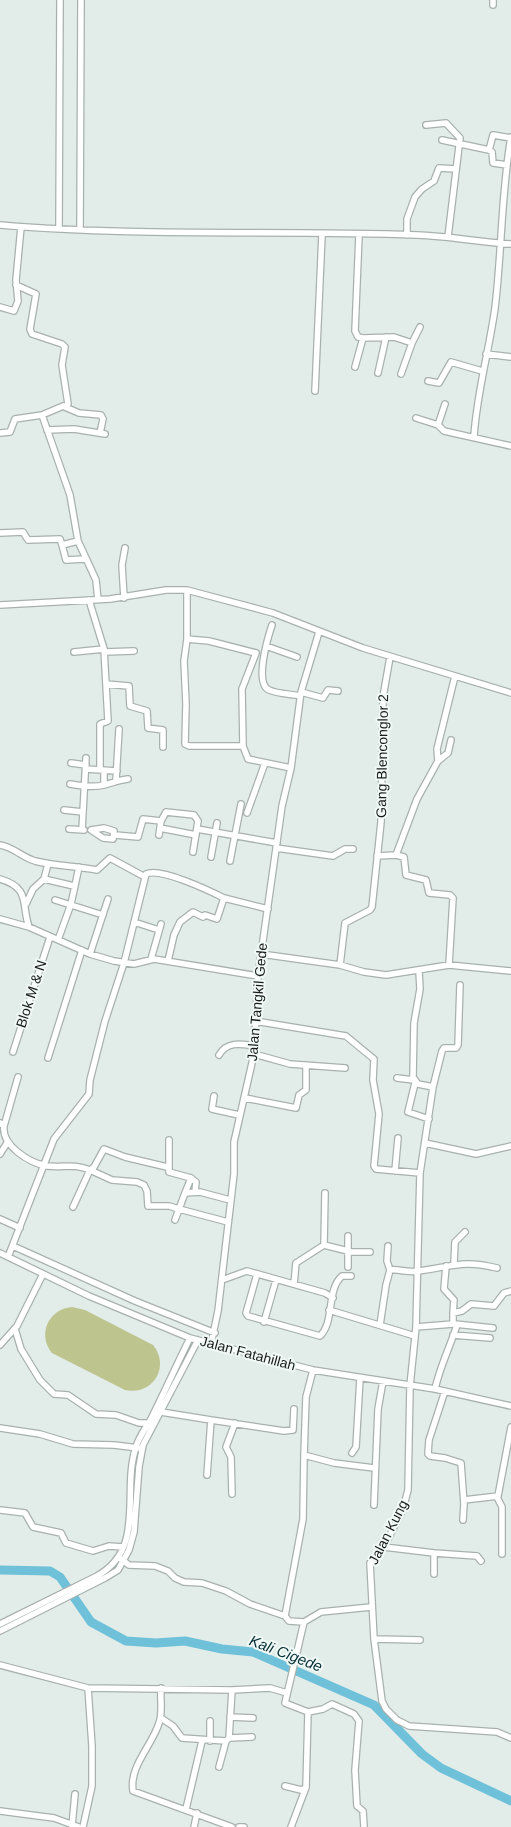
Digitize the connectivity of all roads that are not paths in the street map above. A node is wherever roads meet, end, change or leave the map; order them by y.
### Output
1 (60, 0) edge
2 (81, 0) edge
3 (426, 125) dead end
4 (511, 138) edge
5 (442, 140) dead end
6 (460, 143) junction
7 (490, 150) junction
8 (506, 165) junction
9 (456, 169) junction
10 (508, 182) edge
11 (0, 225) edge
12 (21, 227) junction
13 (59, 230) junction
14 (80, 230) junction
15 (322, 234) junction
16 (359, 235) junction
17 (407, 235) junction
18 (448, 237) junction
19 (500, 243) junction
20 (511, 244) edge
21 (16, 285) junction
22 (0, 307) edge
23 (420, 327) dead end
24 (386, 337) junction
25 (363, 338) junction
26 (412, 343) junction
27 (486, 354) junction
28 (511, 356) edge
29 (355, 367) dead end
30 (482, 371) junction
31 (378, 373) dead end
32 (401, 374) dead end
33 (428, 381) dead end
34 (314, 391) dead end
35 (445, 404) dead end
36 (65, 407) junction
37 (42, 415) junction
38 (416, 418) dead end
39 (438, 425) junction
40 (47, 430) junction
41 (0, 433) edge
42 (474, 436) junction
43 (511, 446) edge
44 (0, 533) edge
45 (78, 541) junction
46 (62, 545) junction
47 (125, 548) dead end
48 (85, 559) junction
49 (187, 590) junction
50 (124, 598) junction
51 (89, 600) junction
52 (98, 600) junction
53 (0, 605) edge
54 (272, 626) dead end
55 (319, 632) junction
56 (187, 639) junction
57 (266, 646) junction
58 (104, 651) junction
59 (134, 651) dead end
60 (74, 652) dead end
61 (297, 657) dead end
62 (390, 657) junction
63 (455, 676) junction
64 (106, 684) junction
65 (338, 691) dead end
66 (511, 693) edge
67 (301, 694) junction
68 (119, 729) dead end
69 (451, 740) dead end
70 (243, 746) junction
71 (163, 747) dead end
72 (438, 761) junction
73 (71, 763) dead end
74 (86, 764) junction
75 (265, 764) junction
76 (291, 768) junction
77 (102, 770) junction
78 (117, 770) junction
79 (128, 779) dead end
80 (116, 780) junction
81 (70, 784) dead end
82 (104, 785) junction
83 (85, 786) junction
84 (241, 804) dead end
85 (64, 810) dead end
86 (83, 812) junction
87 (247, 813) dead end
88 (161, 821) junction
89 (217, 823) dead end
90 (160, 828) junction
91 (69, 829) dead end
92 (82, 830) junction
93 (91, 830) junction
94 (196, 832) junction
95 (215, 832) junction
96 (115, 835) junction
97 (158, 836) dead end
98 (234, 836) junction
99 (0, 845) edge
100 (276, 846) junction
101 (354, 849) dead end
102 (193, 852) dead end
103 (396, 855) junction
104 (377, 856) junction
105 (211, 857) dead end
106 (230, 861) dead end
107 (48, 864) junction
108 (79, 867) junction
109 (145, 876) junction
110 (0, 879) edge
111 (44, 879) junction
112 (74, 886) junction
113 (108, 898) dead end
114 (224, 898) junction
115 (55, 900) dead end
116 (26, 904) junction
117 (71, 904) junction
118 (268, 909) junction
119 (103, 915) junction
120 (0, 919) edge
121 (134, 922) junction
122 (29, 928) junction
123 (50, 937) junction
124 (58, 940) junction
125 (82, 950) junction
126 (90, 954) junction
127 (261, 954) junction
128 (151, 959) junction
129 (168, 961) junction
130 (124, 963) junction
131 (340, 965) junction
132 (450, 965) junction
133 (419, 970) junction
134 (511, 971) edge
135 (258, 976) junction
136 (460, 984) dead end
137 (255, 1021) junction
138 (254, 1046) junction
139 (12, 1052) dead end
140 (254, 1054) junction
141 (219, 1055) dead end
142 (48, 1058) dead end
143 (306, 1066) junction
144 (345, 1068) dead end
145 (18, 1077) dead end
146 (397, 1078) dead end
147 (415, 1081) junction
148 (433, 1088) junction
149 (214, 1096) dead end
150 (245, 1098) junction
151 (239, 1115) junction
152 (429, 1119) junction
153 (2, 1124) edge
154 (398, 1138) dead end
155 (169, 1140) dead end
156 (7, 1142) junction
157 (425, 1143) junction
158 (511, 1146) edge
159 (0, 1154) edge
160 (45, 1166) junction
161 (167, 1168) junction
162 (90, 1170) junction
163 (395, 1171) junction
164 (420, 1173) junction
165 (191, 1178) junction
166 (195, 1192) junction
167 (185, 1193) junction
168 (325, 1193) dead end
169 (230, 1200) junction
170 (73, 1207) dead end
171 (179, 1209) junction
172 (0, 1220) edge
173 (175, 1220) dead end
174 (228, 1222) junction
175 (20, 1228) junction
176 (465, 1232) dead end
177 (348, 1236) dead end
178 (324, 1245) junction
179 (13, 1246) junction
180 (388, 1246) dead end
181 (348, 1251) junction
182 (370, 1252) dead end
183 (0, 1253) edge
184 (8, 1257) junction
185 (454, 1263) junction
186 (446, 1266) junction
187 (348, 1267) dead end
188 (497, 1268) dead end
189 (390, 1270) junction
190 (416, 1272) junction
191 (43, 1274) junction
192 (257, 1274) junction
193 (351, 1276) dead end
194 (222, 1280) junction
195 (276, 1280) junction
196 (294, 1284) junction
197 (511, 1291) edge
198 (333, 1298) junction
199 (329, 1310) junction
200 (454, 1313) junction
201 (264, 1322) junction
202 (455, 1324) junction
203 (380, 1325) junction
204 (416, 1327) junction
205 (493, 1328) dead end
206 (15, 1329) junction
207 (215, 1333) junction
208 (454, 1335) junction
209 (415, 1336) junction
210 (190, 1338) junction
211 (490, 1338) dead end
212 (198, 1340) junction
213 (211, 1344) junction
214 (0, 1345) edge
215 (313, 1370) junction
216 (360, 1378) junction
217 (383, 1381) junction
218 (410, 1386) junction
219 (435, 1388) junction
220 (445, 1390) junction
221 (511, 1406) edge
222 (294, 1409) dead end
223 (161, 1412) junction
224 (211, 1420) junction
225 (149, 1423) junction
226 (235, 1423) junction
227 (511, 1427) edge
228 (0, 1428) edge
229 (138, 1449) junction
230 (352, 1453) dead end
231 (304, 1455) junction
232 (374, 1468) junction
233 (207, 1475) dead end
234 (232, 1494) dead end
235 (497, 1497) junction
236 (464, 1500) junction
237 (374, 1505) dead end
238 (0, 1510) edge
239 (462, 1520) dead end
240 (384, 1547) junction
241 (123, 1548) junction
242 (434, 1552) junction
243 (502, 1554) dead end
244 (121, 1559) junction
245 (480, 1561) dead end
246 (434, 1574) dead end
247 (63, 1596) junction
248 (372, 1607) junction
249 (285, 1616) junction
250 (304, 1622) junction
251 (0, 1624) edge
252 (0, 1631) edge
253 (374, 1640) junction
254 (420, 1640) dead end
255 (0, 1665) edge
256 (88, 1688) junction
257 (161, 1688) junction
258 (232, 1690) junction
259 (287, 1693) junction
260 (308, 1712) junction
261 (161, 1718) junction
262 (230, 1718) junction
263 (253, 1718) dead end
264 (210, 1721) dead end
265 (252, 1737) dead end
266 (511, 1738) edge
267 (228, 1739) junction
268 (202, 1741) junction
269 (210, 1741) junction
270 (219, 1767) dead end
271 (285, 1786) dead end
272 (305, 1790) junction
273 (75, 1794) dead end
274 (186, 1808) junction
275 (0, 1811) edge
276 (197, 1813) junction
277 (77, 1826) edge
278 (194, 1827) edge
279 (232, 1827) edge
280 (239, 1827) edge
281 (244, 1827) edge
282 (291, 1827) edge
283 (364, 1827) edge

1 - 13 street
2 - 14 street
3 - 6 street
4 - 7 street
4 - 8 street
5 - 6 street
6 - 7 street
6 - 9 street
7 - 8 street
8 - 10 street
9 - 17 street
9 - 18 street
10 - 19 street
11 - 12 street
12 - 13 street
12 - 21 street
13 - 14 street
14 - 15 street
15 - 16 street
15 - 34 street
16 - 17 street
16 - 25 street
17 - 18 street
18 - 19 street
19 - 20 street
19 - 27 street
21 - 22 street
21 - 36 street
23 - 26 street
24 - 25 street
24 - 26 street
24 - 31 street
25 - 29 street
26 - 32 street
27 - 28 street
27 - 30 street
30 - 33 street
30 - 42 street
35 - 39 street
36 - 37 street
36 - 40 street
37 - 40 street
37 - 41 street
38 - 39 street
39 - 42 street
40 - 45 street
42 - 43 street
44 - 46 street
45 - 46 street
45 - 48 street
46 - 48 street
47 - 50 street
48 - 52 street
49 - 50 street
49 - 55 street
49 - 56 street
50 - 52 street
51 - 52 street
51 - 53 street
51 - 58 street
54 - 57 street
55 - 62 street
55 - 67 street, Jalan Tangkil Gede
56 - 70 street
56 - 70 street
57 - 61 street
57 - 67 street
58 - 59 street
58 - 60 street
58 - 64 street
62 - 63 street
62 - 104 street, Gang Blenconglor 2
63 - 66 street
63 - 72 street
64 - 71 street
64 - 77 street
65 - 67 street
67 - 76 street, Jalan Tangkil Gede
68 - 78 street
69 - 72 street
70 - 75 street
72 - 103 street
73 - 74 street
74 - 77 street
74 - 83 street
75 - 76 street
75 - 87 street
76 - 100 street, Jalan Tangkil Gede
77 - 78 street
77 - 82 street
78 - 80 street
79 - 80 street
80 - 82 street
81 - 83 street
82 - 83 street
83 - 86 street
84 - 98 street
85 - 86 street
86 - 92 street
88 - 90 street
88 - 94 street
88 - 96 street
89 - 95 street
90 - 94 street
90 - 97 street
91 - 92 street
92 - 93 street
93 - 96 street
93 - 96 street
94 - 95 street
94 - 102 street
95 - 98 street
95 - 105 street
98 - 100 street
98 - 106 street
99 - 107 street
100 - 101 street
100 - 118 street, Jalan Tangkil Gede
103 - 104 street
103 - 132 street
104 - 131 street, Gang Blenconglor 2
107 - 108 street
107 - 111 street
108 - 109 street
108 - 112 street
109 - 114 street
109 - 121 street
110 - 116 street
111 - 112 street
111 - 116 street
112 - 117 street
113 - 119 street
114 - 118 street
114 - 129 street
115 - 117 street
116 - 122 street
117 - 119 street
117 - 124 street
118 - 127 street, Jalan Tangkil Gede
119 - 126 street
120 - 122 street
121 - 128 street
121 - 130 street
122 - 123 street
123 - 124 street
123 - 139 street, Blok M & N
124 - 125 street
125 - 126 street
125 - 142 street
126 - 130 street
127 - 131 street
127 - 135 street, Jalan Tangkil Gede
128 - 129 street
128 - 130 street
129 - 135 street
130 - 160 street
131 - 133 street
132 - 133 street
132 - 134 street
133 - 147 street
135 - 137 street, Jalan Tangkil Gede
136 - 148 street, Jalan Kung
137 - 138 street, Jalan Tangkil Gede
137 - 163 street
138 - 140 street, Jalan Tangkil Gede
138 - 141 street
140 - 143 street
140 - 150 street, Jalan Tangkil Gede
143 - 144 street
143 - 150 street
145 - 153 street
146 - 147 street
147 - 148 street
147 - 152 street
148 - 152 street, Jalan Kung
149 - 151 street
150 - 151 street, Jalan Tangkil Gede
151 - 169 street, Jalan Tangkil Gede
152 - 157 street, Jalan Kung
153 - 156 street
154 - 163 street
155 - 161 street
156 - 159 street
156 - 160 street
157 - 158 street
157 - 164 street, Jalan Kung
160 - 162 street
160 - 175 street
161 - 162 street
161 - 165 street
162 - 170 street
162 - 171 street
163 - 164 street
164 - 190 street, Jalan Kung
165 - 166 street
165 - 167 street
166 - 167 street
166 - 169 street
167 - 171 street
168 - 178 street
169 - 174 street, Jalan Tangkil Gede
171 - 173 street
171 - 174 street
172 - 175 street
174 - 194 street, Jalan Tangkil Gede
175 - 179 street
176 - 185 street
177 - 181 street
178 - 181 street
178 - 196 street
179 - 184 street
179 - 207 street
180 - 189 street
181 - 182 street
181 - 187 street
183 - 184 street, Jalan Fatahillah
184 - 191 street, Jalan Fatahillah
185 - 186 street
185 - 188 street
186 - 190 street
186 - 200 street
189 - 190 street
189 - 203 street
190 - 204 street, Jalan Kung
191 - 206 street
191 - 210 street, Jalan Fatahillah
192 - 194 street
192 - 195 street
192 - 201 street
193 - 198 street
194 - 207 street, Jalan Tangkil Gede
195 - 196 street
195 - 201 street
196 - 198 street
197 - 200 street
198 - 199 street
199 - 201 street
199 - 203 street
200 - 202 street
202 - 204 street
202 - 205 street
202 - 208 street
203 - 209 street
204 - 209 street, Jalan Kung
206 - 214 street
206 - 225 street
207 - 213 street, Jalan Tangkil Gede
208 - 211 street
208 - 219 street
209 - 218 street, Jalan Kung
210 - 212 street, Jalan Fatahillah
210 - 225 street
212 - 213 street, Jalan Fatahillah
212 - 223 street
213 - 215 street, Jalan Fatahillah
215 - 216 street, Jalan Fatahillah
215 - 231 street
216 - 217 street, Jalan Fatahillah
216 - 230 street
217 - 218 street, Jalan Fatahillah
217 - 232 street
218 - 219 street, Jalan Fatahillah
218 - 240 street, Jalan Kung
219 - 220 street, Jalan Fatahillah
220 - 221 street, Jalan Fatahillah
220 - 236 street
222 - 226 street
223 - 224 street
223 - 229 street
224 - 226 street
224 - 233 street
225 - 229 street
226 - 234 street
227 - 235 street
228 - 229 street
229 - 241 street
229 - 244 street
231 - 232 street
231 - 249 street
232 - 237 street
235 - 236 street
235 - 243 street
236 - 239 street
238 - 241 street
240 - 242 street
240 - 248 street, Jalan Kung
241 - 244 street
242 - 245 street
242 - 246 street
244 - 247 street
244 - 249 street
247 - 251 street
247 - 252 street
248 - 250 street
248 - 253 street, Jalan Kung
249 - 250 street
250 - 259 street
253 - 254 street
253 - 266 street, Jalan Kung
255 - 256 street
256 - 257 street
256 - 277 street
257 - 258 street
257 - 261 street
258 - 259 street
258 - 262 street
259 - 260 street
260 - 272 street
260 - 283 street
261 - 268 street
261 - 274 street
262 - 263 street
262 - 267 street
264 - 269 street
265 - 267 street
267 - 269 street
267 - 270 street
268 - 269 street
268 - 274 street
271 - 272 street
272 - 282 street
273 - 277 street
274 - 276 street
275 - 277 street
276 - 278 street
276 - 279 street
280 - 281 street

